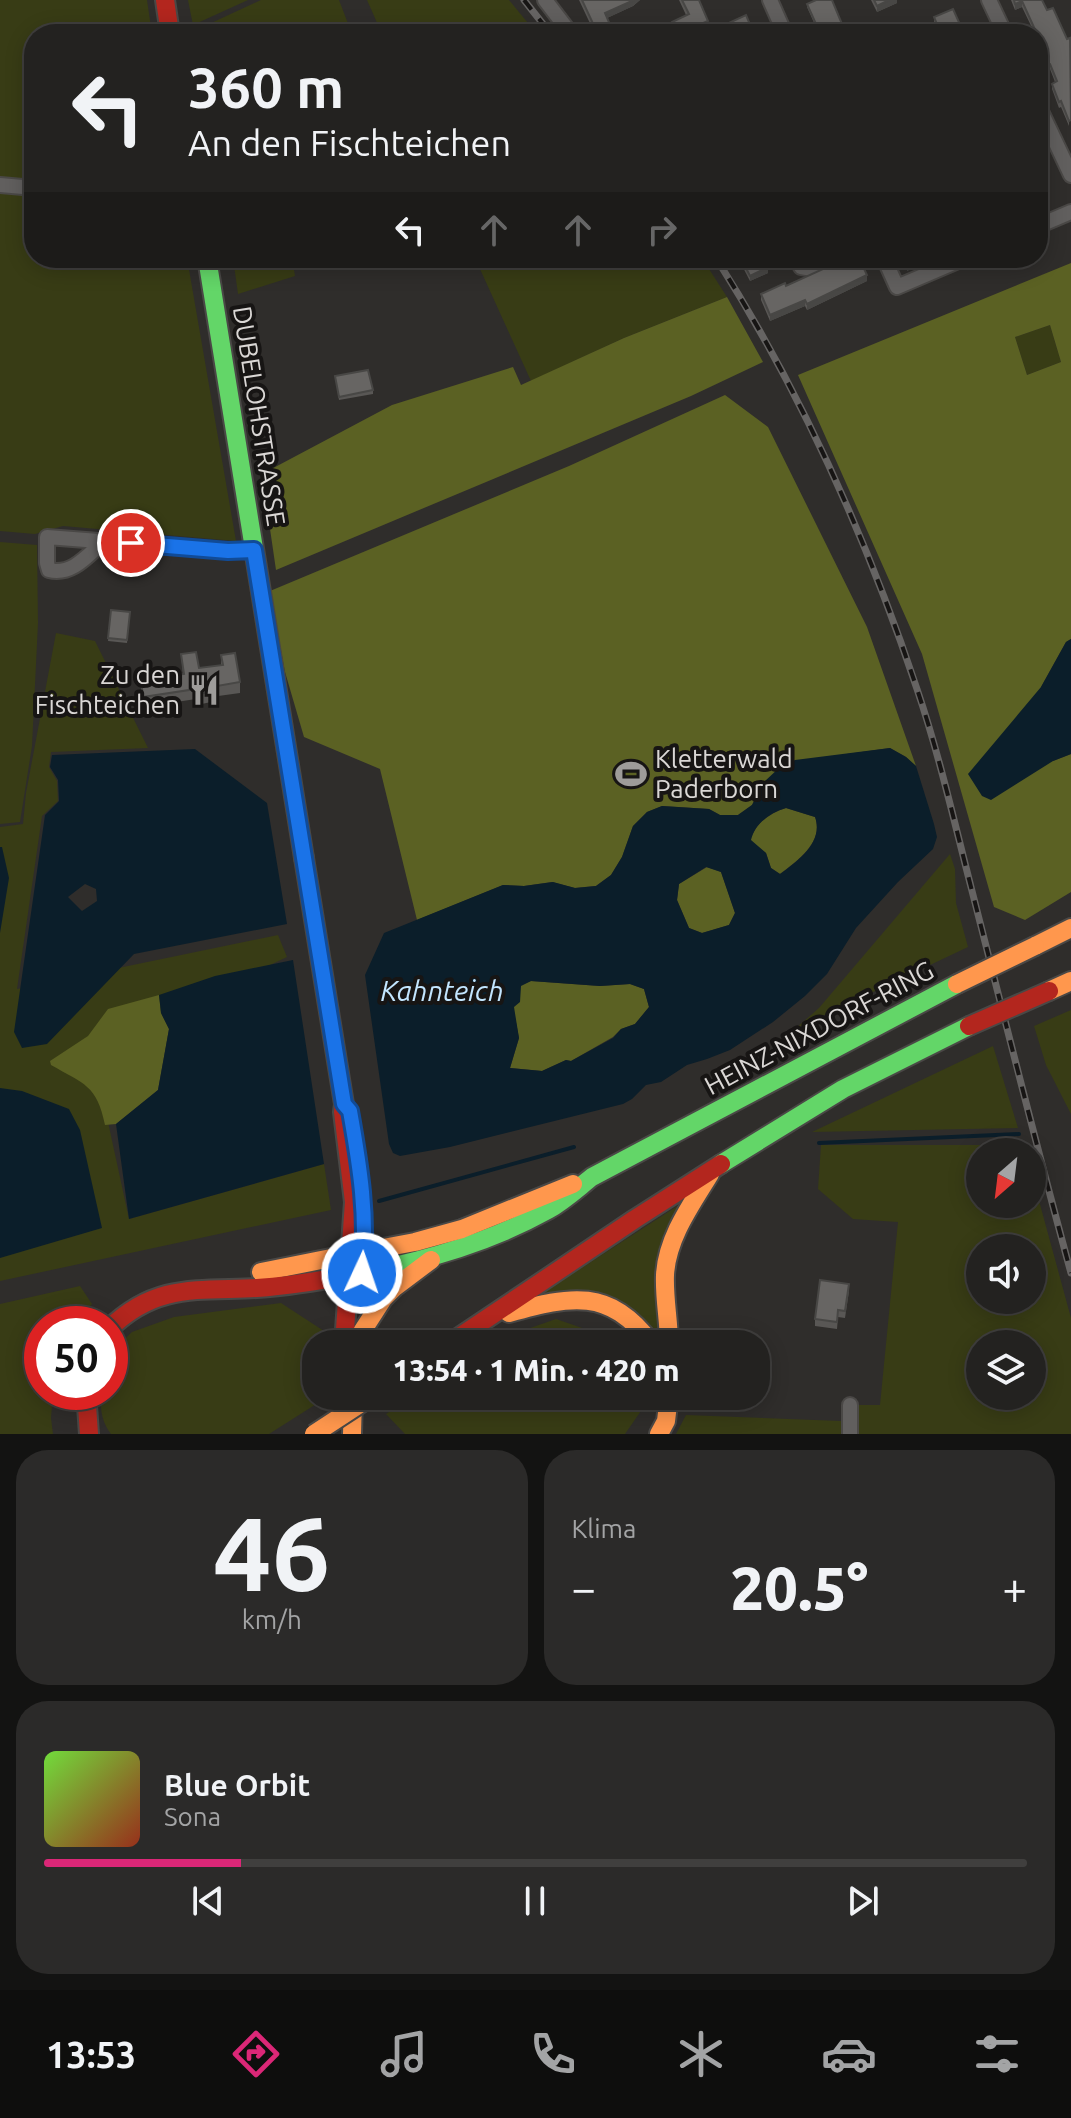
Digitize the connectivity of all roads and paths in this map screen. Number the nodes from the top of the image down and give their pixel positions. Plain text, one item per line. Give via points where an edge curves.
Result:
1 (165, 0) edge
2 (545, 0) edge
3 (770, 0) edge
4 (989, 0) edge
5 (169, 24) edge
6 (563, 24) edge
7 (781, 24) edge
8 (1000, 24) edge
9 (1048, 126) edge
10 (1071, 175) edge
11 (0, 185) edge
12 (24, 187) edge
13 (1071, 212) edge
14 (1048, 222) edge
15 (209, 268) edge
16 (888, 268) edge
17 (942, 268) edge
18 (104, 541) dead end
19 (254, 550) junction
20 (1071, 928) edge
21 (1071, 981) edge
22 (714, 1168) junction
23 (592, 1177) junction
24 (358, 1253) junction
25 (439, 1254) junction
26 (356, 1274) junction
27 (210, 1288) junction
28 (128, 1312) edge
29 (482, 1321) junction
30 (353, 1330) edge
31 (361, 1330) edge
32 (469, 1330) edge
33 (642, 1330) edge
34 (668, 1330) edge
35 (850, 1405) dead end
36 (339, 1410) edge
37 (351, 1410) edge
38 (353, 1410) edge
39 (667, 1410) edge
40 (89, 1424) edge
41 (100, 1434) edge
42 (314, 1434) edge
43 (337, 1434) edge
44 (352, 1434) edge
45 (659, 1434) edge
46 (850, 1434) edge

1 - 5 main road
2 - 6 street
3 - 7 street
4 - 8 street
9 - 10 street
11 - 12 street
13 - 14 street
15 - 19 main road, DUBELOHSTRASSE
16 - 17 street via 897,287
18 - 19 street
19 - 24 main road, DUBELOHSTRASSE via 344,1104
20 - 23 main road, HEINZ-NIXDORF-RING, bridge
21 - 22 main road, bridge via 843,1089
22 - 29 main road
22 - 34 main road via 669,1249
23 - 24 main road, HEINZ-NIXDORF-RING via 432,1239
23 - 25 main road, HEINZ-NIXDORF-RING via 550,1209
24 - 26 main road, DUBELOHSTRASSE
24 - 27 main road, HEINZ-NIXDORF-RING via 250,1274
25 - 26 main road, HEINZ-NIXDORF-RING
25 - 31 main road via 395,1287
26 - 27 main road, HEINZ-NIXDORF-RING via 250,1289
26 - 30 main road, DUBELOHSTRASSE
27 - 28 main road via 155,1298
29 - 32 main road
29 - 33 main road via 572,1299 618,1310
35 - 46 street
36 - 43 main road
37 - 42 main road, bridge
38 - 44 main road
39 - 45 main road
40 - 41 main road

